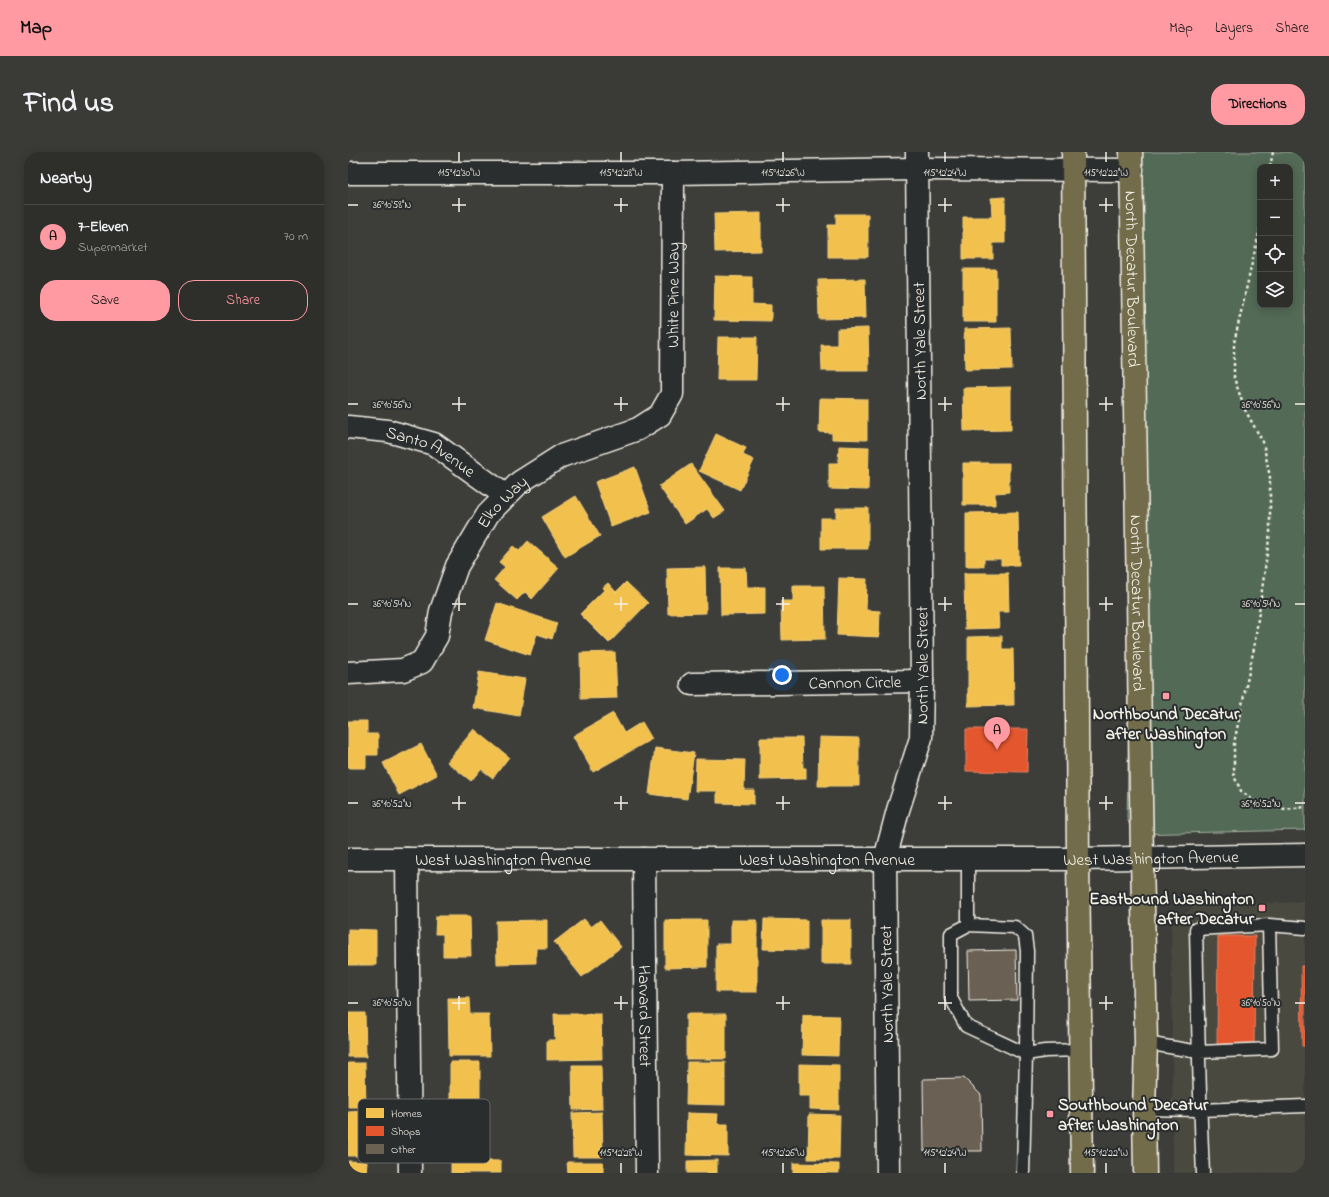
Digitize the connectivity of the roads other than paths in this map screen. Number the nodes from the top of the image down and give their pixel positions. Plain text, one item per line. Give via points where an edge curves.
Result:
1 (1074, 160) edge
2 (917, 161) edge
3 (1131, 161) edge
4 (348, 173) edge
5 (674, 173) junction
6 (660, 415) joint
7 (348, 427) edge
8 (506, 496) junction
9 (348, 673) edge
10 (922, 681) junction
11 (692, 684) dead end
12 (1305, 855) edge
13 (1142, 858) junction
14 (348, 859) edge
15 (407, 859) junction
16 (644, 859) junction
17 (885, 859) junction
18 (968, 859) junction
19 (1078, 859) junction
20 (968, 925) junction
21 (1269, 925) junction
22 (1305, 928) edge
23 (1146, 1043) junction
24 (1080, 1050) junction
25 (1199, 1052) junction
26 (1026, 1054) junction
27 (409, 1099) edge
28 (1305, 1106) edge
29 (1144, 1109) junction
30 (1200, 1110) junction
31 (410, 1163) edge
32 (410, 1173) edge
33 (647, 1173) edge
34 (888, 1173) edge
35 (1023, 1173) edge
36 (1082, 1173) edge
37 (1145, 1173) edge
38 (1203, 1173) edge

1 - 2 street
1 - 3 street
1 - 19 main road
2 - 5 street
2 - 10 street, North Yale Street
3 - 13 main road, North Decatur Boulevard
4 - 5 street
5 - 6 street, White Pine Way via 672,394
6 - 8 street, Elko Way via 638,429 561,456 520,482
7 - 8 street, Santo Avenue via 388,432 434,444
8 - 9 street, Elko Way via 488,514 457,566 441,611 437,636 422,662 403,670
10 - 11 street, Cannon Circle
10 - 17 street, North Yale Street via 921,738
12 - 13 street, West Washington Avenue
13 - 19 street, West Washington Avenue
13 - 23 main road, North Decatur Boulevard
14 - 15 street, West Washington Avenue
15 - 16 street, West Washington Avenue
15 - 27 street
16 - 17 street, West Washington Avenue
16 - 33 street, Harvard Street
17 - 18 street, West Washington Avenue
17 - 34 street, North Yale Street
18 - 19 street, West Washington Avenue
18 - 20 lane
19 - 24 main road
20 - 26 lane via 1015,927 1025,936
20 - 26 lane via 951,934 951,998 966,1026
21 - 22 lane
21 - 25 lane via 1196,929
21 - 25 lane via 1272,1049
23 - 25 lane
23 - 29 main road, North Decatur Boulevard
24 - 26 lane
24 - 36 main road
25 - 30 lane
26 - 35 lane
28 - 30 lane
29 - 30 lane
29 - 37 main road, North Decatur Boulevard
30 - 38 lane
31 - 32 street

